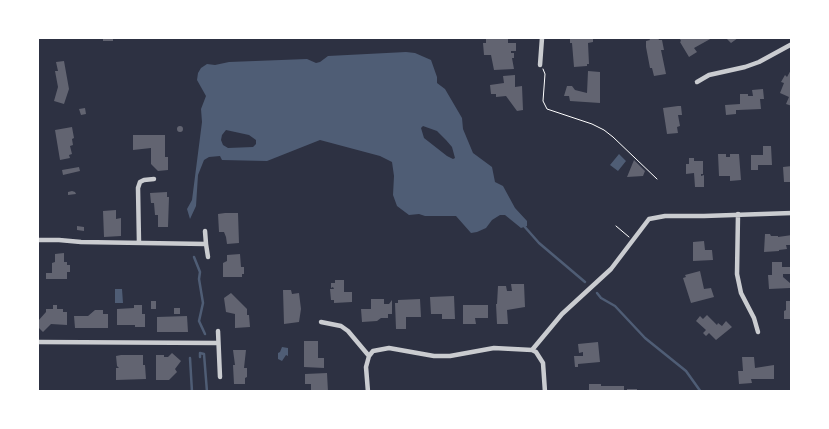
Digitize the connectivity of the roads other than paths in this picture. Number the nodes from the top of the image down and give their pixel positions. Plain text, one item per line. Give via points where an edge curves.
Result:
1 (542, 38) edge
2 (792, 44) edge
3 (540, 65) road end
4 (697, 82) dead end
5 (154, 179) dead end
6 (792, 213) edge
7 (738, 214) junction
8 (205, 231) dead end
9 (38, 240) edge
10 (139, 243) junction
11 (206, 244) junction
12 (208, 257) dead end
13 (321, 322) dead end
14 (218, 330) dead end
15 (758, 332) dead end
16 (38, 342) edge
17 (218, 343) junction
18 (532, 350) junction
19 (369, 356) junction
20 (220, 377) dead end
21 (368, 392) edge
22 (545, 392) edge

1 - 3 street
2 - 4 street via 759,62 709,75
5 - 10 street via 140,182 138,188
6 - 7 street
7 - 15 street via 737,274 741,294
7 - 18 street via 653,217 644,224 611,269 562,314
8 - 11 street
9 - 10 street
10 - 11 street
11 - 12 street
13 - 19 street via 348,330
14 - 17 street
16 - 17 street
17 - 20 street
18 - 19 street via 494,348 434,356 389,348 373,351
18 - 22 street via 543,363
19 - 21 street via 366,367

